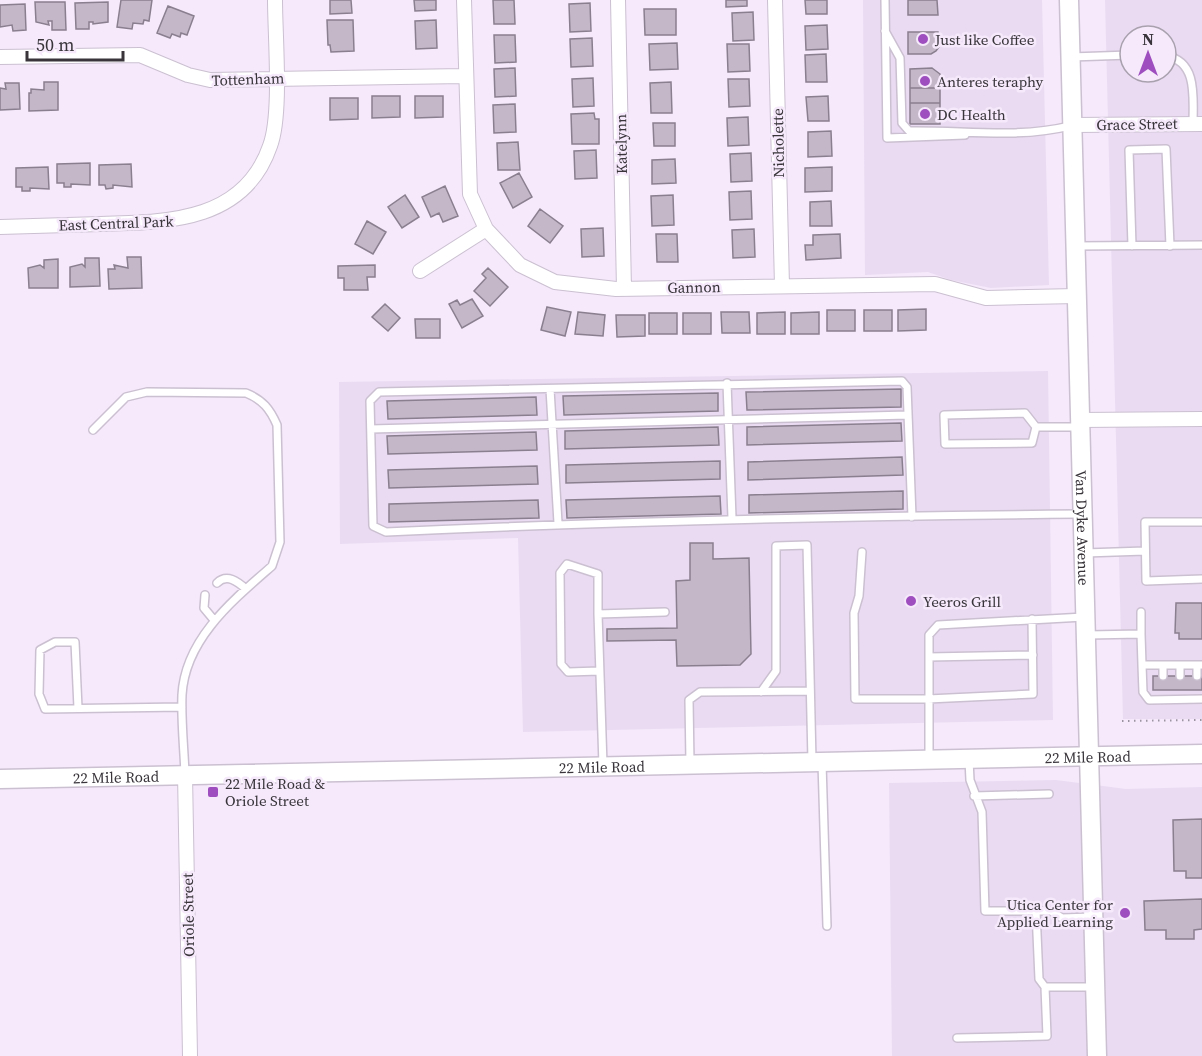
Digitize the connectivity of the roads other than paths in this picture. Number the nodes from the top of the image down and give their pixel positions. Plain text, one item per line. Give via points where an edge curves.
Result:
1 (274, 0) edge
2 (464, 0) edge
3 (618, 0) edge
4 (776, 0) edge
5 (885, 0) edge
6 (1069, 0) edge
7 (885, 31) junction
8 (1118, 55) edge
9 (0, 57) edge
10 (1071, 57) junction
11 (1178, 60) edge
12 (465, 76) junction
13 (275, 78) junction
14 (1198, 124) edge
15 (1072, 125) junction
16 (968, 134) junction
17 (0, 227) edge
18 (486, 229) junction
19 (1202, 245) edge
20 (1076, 246) junction
21 (1132, 246) junction
22 (1170, 246) junction
23 (420, 271) dead end
24 (782, 286) junction
25 (624, 288) junction
26 (1077, 296) junction
27 (727, 383) junction
28 (550, 389) junction
29 (908, 415) junction
30 (728, 419) junction
31 (1202, 419) edge
32 (552, 424) junction
33 (1079, 424) junction
34 (1036, 427) junction
35 (370, 429) junction
36 (93, 430) dead end
37 (1082, 514) junction
38 (912, 517) junction
39 (732, 518) junction
40 (1202, 522) edge
41 (558, 523) junction
42 (1145, 551) junction
43 (862, 552) dead end
44 (1082, 553) junction
45 (1202, 579) edge
46 (217, 583) dead end
47 (246, 589) junction
48 (205, 595) dead end
49 (664, 612) dead end
50 (1141, 612) dead end
51 (598, 614) junction
52 (1032, 619) junction
53 (214, 620) junction
54 (1085, 626) junction
55 (1141, 634) junction
56 (1033, 655) junction
57 (929, 657) junction
58 (1142, 665) junction
59 (1163, 665) junction
60 (1180, 665) junction
61 (1199, 665) edge
62 (599, 671) junction
63 (1163, 676) dead end
64 (1180, 676) dead end
65 (1197, 676) dead end
66 (1164, 690) dead end
67 (1180, 690) dead end
68 (1197, 690) dead end
69 (810, 691) junction
70 (761, 692) junction
71 (928, 699) junction
72 (1200, 699) edge
73 (1164, 700) junction
74 (1181, 700) junction
75 (182, 706) junction
76 (78, 708) junction
77 (1202, 754) edge
78 (1089, 755) junction
79 (969, 757) junction
80 (929, 758) junction
81 (817, 760) junction
82 (690, 763) junction
83 (603, 765) junction
84 (185, 774) junction
85 (0, 779) edge
86 (1049, 794) dead end
87 (974, 796) junction
88 (1036, 911) junction
89 (1094, 917) junction
90 (827, 926) dead end
91 (1045, 987) junction
92 (1096, 987) junction
93 (957, 1038) dead end
94 (190, 1056) edge
95 (1097, 1056) edge

1 - 13 street, East Central Park
2 - 12 street, Gannon
3 - 25 street, Katelynn
4 - 24 street, Nicholette
5 - 7 lane
6 - 10 street, Van Dyke Avenue
7 - 16 lane via 900,58 904,128
7 - 16 lane via 887,138
8 - 10 lane
9 - 13 street, Tottenham via 140,55 202,80
10 - 15 street, Van Dyke Avenue
11 - 14 lane via 1189,70
12 - 13 street, Tottenham
12 - 18 street, Gannon via 470,195
13 - 17 street, East Central Park via 271,145 247,184 222,204 171,222
14 - 15 street, Grace Street
15 - 16 lane via 1040,133
15 - 20 street, Van Dyke Avenue
18 - 23 street
18 - 25 street, Gannon via 520,265 555,282
19 - 22 lane
20 - 21 lane
20 - 26 street, Van Dyke Avenue
21 - 22 lane
21 - 22 lane via 1129,150 1166,149
24 - 25 street, Gannon
24 - 26 street, Gannon via 935,284 986,298
26 - 33 street, Van Dyke Avenue
27 - 28 lane
27 - 29 lane via 902,381 907,387
27 - 30 lane
28 - 32 lane
28 - 35 lane via 379,392 370,401
29 - 30 lane
29 - 38 lane
30 - 32 lane
30 - 39 lane
31 - 33 street
32 - 35 lane
32 - 41 lane
33 - 34 lane
33 - 37 street, Van Dyke Avenue
34 - 34 lane via 1025,413 944,415 945,444 1032,443
35 - 41 lane via 373,526 386,532
36 - 47 lane via 126,396 147,392 246,393 260,399 277,425 280,542 272,566
37 - 38 lane
37 - 44 street, Van Dyke Avenue
38 - 39 lane
39 - 41 lane
40 - 42 lane via 1145,522
42 - 44 lane
42 - 45 lane via 1146,581
43 - 71 lane via 854,613 855,699
44 - 54 street, Van Dyke Avenue
46 - 47 lane via 236,580
47 - 53 lane
48 - 53 lane via 204,608
49 - 51 lane
50 - 55 lane
51 - 62 lane
51 - 62 lane via 598,574 567,564 560,573 561,664 568,672
52 - 54 lane
52 - 56 lane
52 - 57 lane via 938,625 929,635
53 - 75 lane via 191,657 184,678
54 - 55 lane
54 - 78 street, Van Dyke Avenue
55 - 58 lane
56 - 57 lane
56 - 71 lane via 1033,694
57 - 71 lane
58 - 59 lane
58 - 73 lane via 1143,692 1149,700
59 - 60 lane
59 - 63 lane
60 - 61 lane
60 - 64 lane
61 - 65 lane
62 - 83 lane
66 - 73 lane
67 - 74 lane
68 - 72 lane
69 - 70 lane
69 - 70 lane via 807,545 776,546 776,671
69 - 81 lane
70 - 82 lane via 700,692 689,700
71 - 80 lane
72 - 74 lane
73 - 74 lane
75 - 76 lane
75 - 84 lane
76 - 76 lane via 45,709 39,694 40,650 55,642 75,642
77 - 78 street, 22 Mile Road
78 - 79 street, 22 Mile Road
78 - 89 street, Van Dyke Avenue
79 - 80 street, 22 Mile Road
79 - 87 lane
80 - 81 street, 22 Mile Road
81 - 82 street, 22 Mile Road
81 - 90 lane
82 - 83 street, 22 Mile Road
83 - 84 street, 22 Mile Road
84 - 85 street, 22 Mile Road
84 - 94 street, Oriole Street
86 - 87 lane
87 - 88 lane via 982,812 985,911
88 - 89 lane via 1051,911 1062,918
88 - 91 lane via 1040,979
89 - 92 street, Van Dyke Avenue
91 - 92 lane
91 - 93 lane via 1047,1036
92 - 95 street, Van Dyke Avenue

